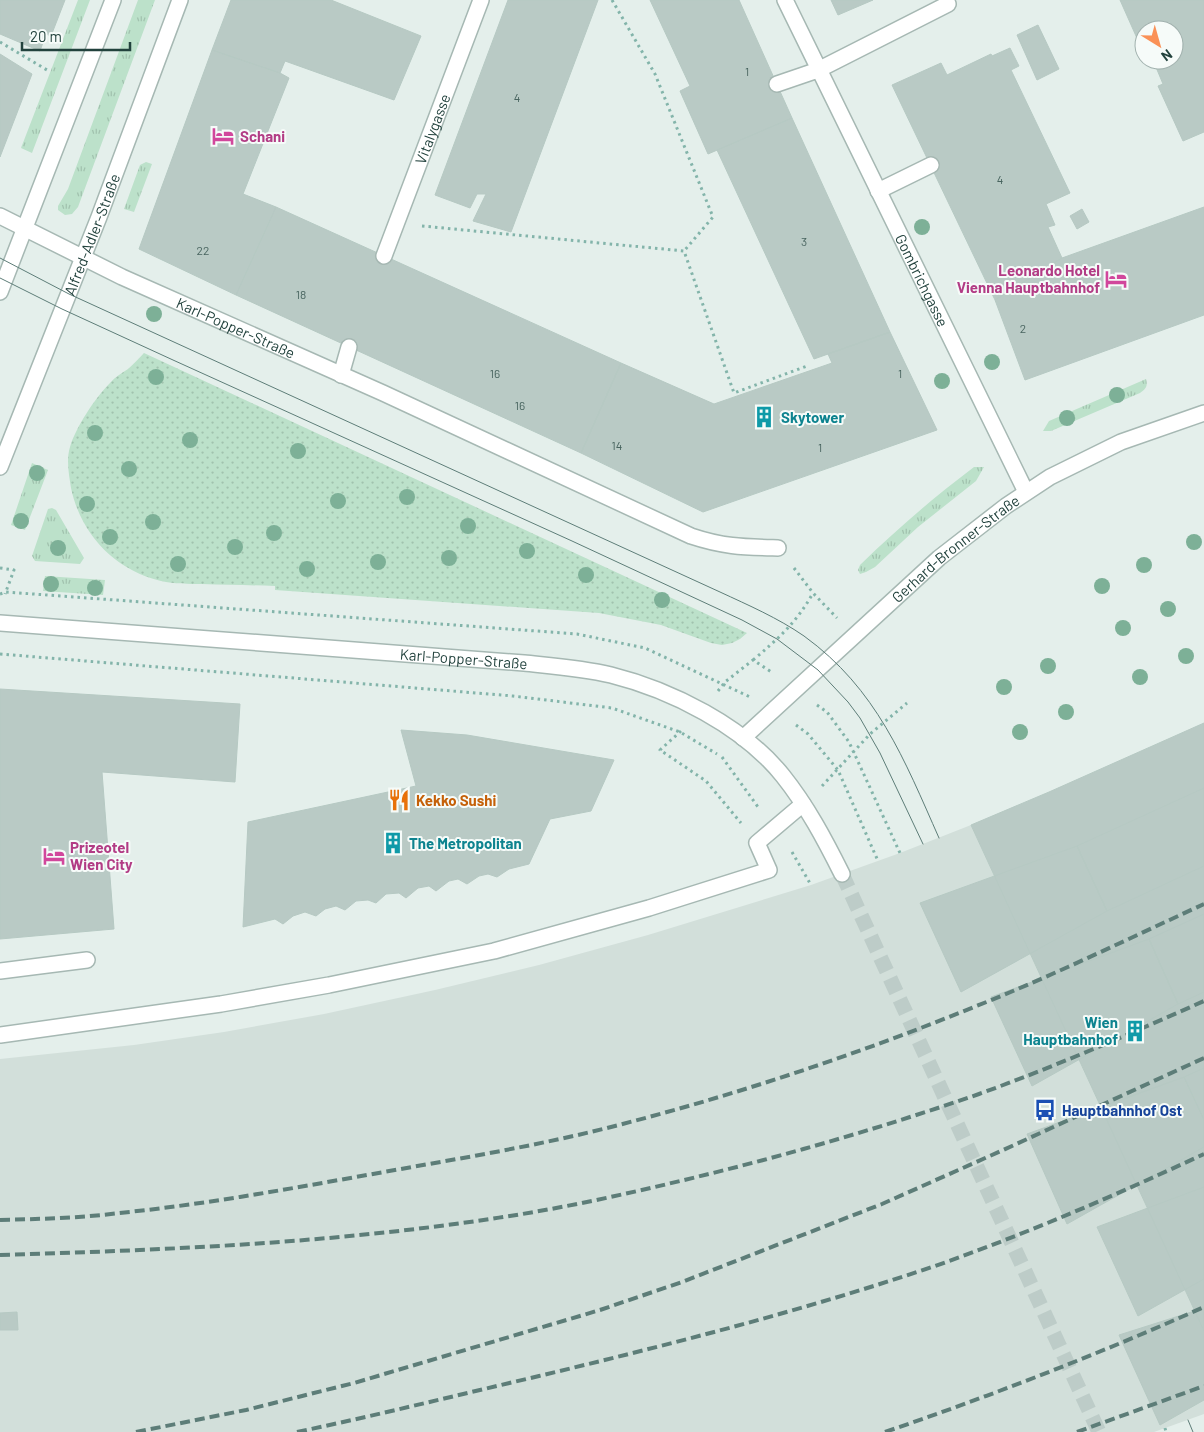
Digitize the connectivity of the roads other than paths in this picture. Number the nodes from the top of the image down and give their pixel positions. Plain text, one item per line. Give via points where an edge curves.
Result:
1 (113, 0) edge
2 (180, 0) edge
3 (481, 0) edge
4 (785, 0) edge
5 (950, 1) edge
6 (818, 70) junction
7 (777, 84) dead end
8 (931, 165) dead end
9 (878, 191) junction
10 (0, 216) edge
11 (25, 230) junction
12 (384, 256) dead end
13 (83, 258) junction
14 (0, 292) edge
15 (349, 347) dead end
16 (341, 375) junction
17 (1204, 412) edge
18 (0, 467) edge
19 (1026, 492) junction
20 (778, 548) road end
21 (0, 623) edge
22 (742, 738) junction
23 (803, 804) junction
24 (842, 874) tunnel mouth
25 (87, 960) dead end
26 (0, 971) edge
27 (0, 1034) edge

1 - 11 street
2 - 13 street, Alfred-Adler-Straße
3 - 12 street, Vitalygasse
4 - 6 street, Gombrichgasse
5 - 6 street
6 - 7 street
6 - 9 street, Gombrichgasse
8 - 9 street
9 - 19 street, Gombrichgasse
10 - 11 street, Karl-Popper-Straße
11 - 13 street, Karl-Popper-Straße
11 - 14 street
13 - 16 street, Karl-Popper-Straße
13 - 18 street, Alfred-Adler-Straße
15 - 16 street
16 - 20 street, Karl-Popper-Straße via 691,536 729,546
17 - 19 street, Gerhard-Bronner-Straße via 1121,442
19 - 22 street, Gerhard-Bronner-Straße via 939,558
21 - 22 street, Karl-Popper-Straße via 576,669 618,677 675,697
22 - 23 street, Karl-Popper-Straße via 782,775
23 - 24 street, Karl-Popper-Straße
23 - 27 street via 757,843 769,870 640,910 494,951 329,985 221,1004
25 - 26 street

